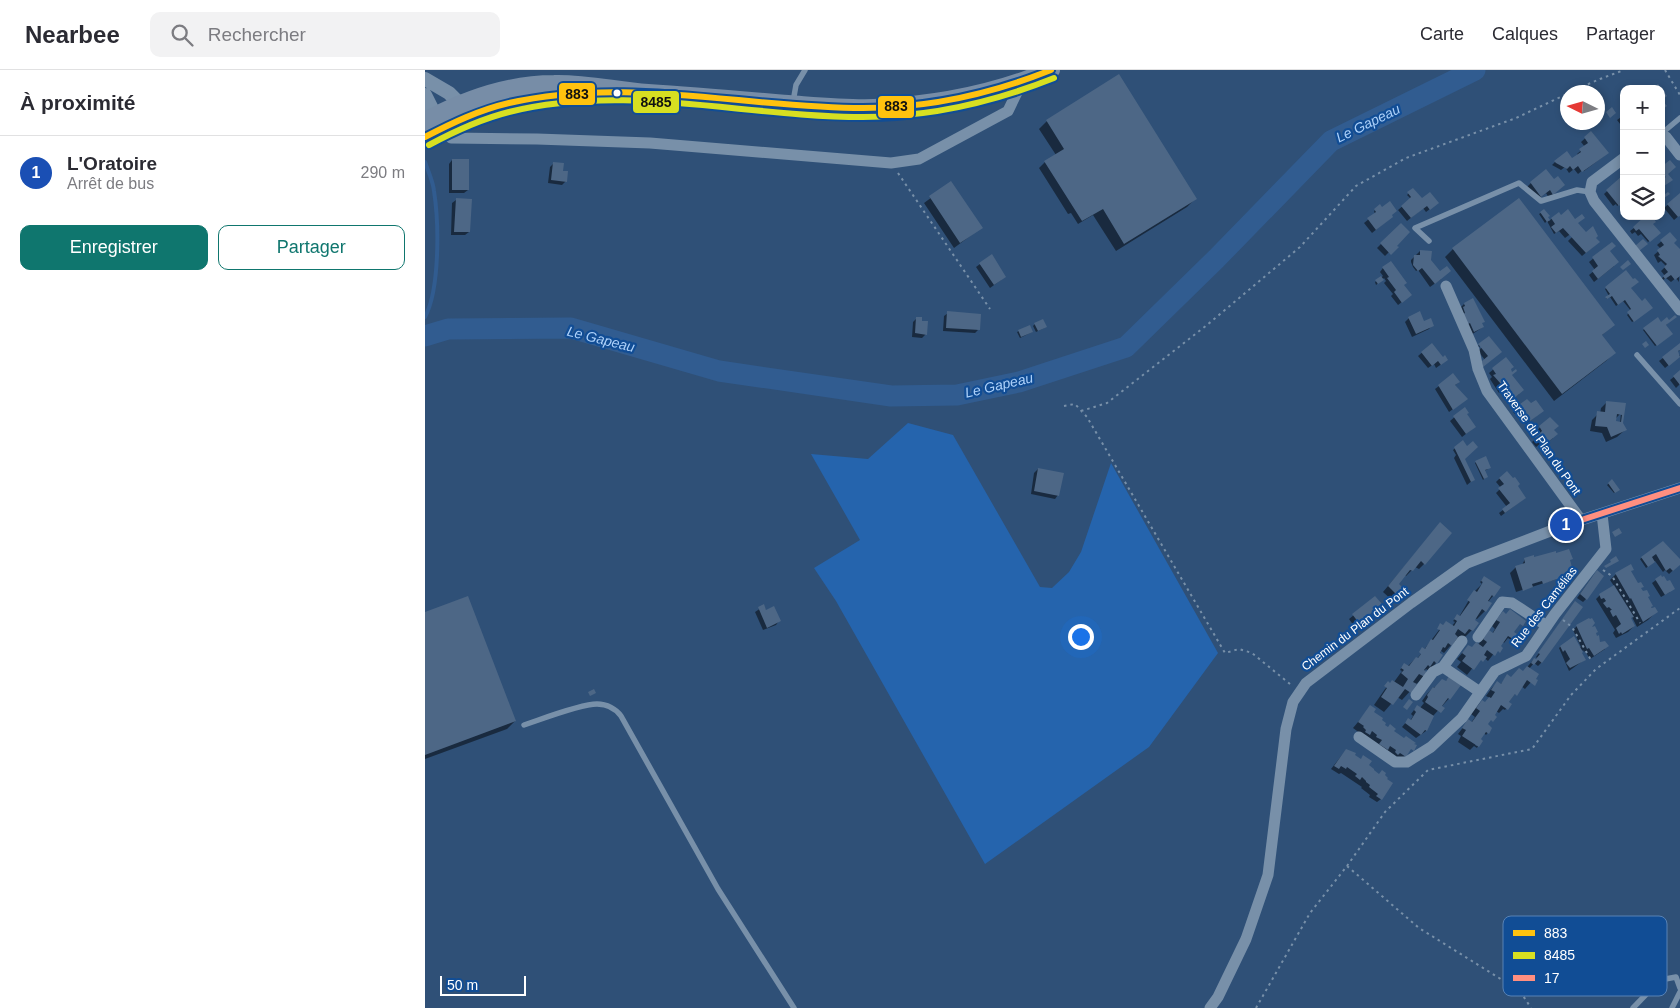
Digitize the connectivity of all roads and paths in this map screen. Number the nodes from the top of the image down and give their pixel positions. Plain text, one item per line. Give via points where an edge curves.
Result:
1 (805, 70) edge
2 (1051, 70) edge
3 (1624, 70) edge
4 (1665, 70) edge
5 (425, 79) edge
6 (1021, 82) junction
7 (1586, 85) edge
8 (636, 92) junction
9 (425, 95) edge
10 (1680, 95) edge
11 (1560, 97) edge
12 (460, 104) junction
13 (793, 104) junction
14 (1680, 118) edge
15 (434, 122) edge
16 (1665, 131) edge
17 (425, 137) edge
18 (1665, 137) edge
19 (1680, 155) edge
20 (1620, 161) edge
21 (891, 163) junction
22 (1590, 192) junction
23 (1429, 241) dead end
24 (1446, 286) dead end
25 (990, 309) dead end
26 (1680, 310) edge
27 (1637, 356) dead end
28 (1680, 404) edge
29 (1064, 406) dead end
30 (1081, 410) junction
31 (1680, 488) edge
32 (1602, 514) junction
33 (1581, 520) junction
34 (1611, 576) dead end
35 (1680, 608) edge
36 (1640, 623) dead end
37 (1547, 626) junction
38 (1572, 627) dead end
39 (1478, 636) dead end
40 (1462, 642) dead end
41 (1591, 660) dead end
42 (1443, 667) junction
43 (1300, 692) junction
44 (1480, 692) junction
45 (1416, 695) dead end
46 (524, 725) dead end
47 (1359, 737) dead end
48 (1347, 866) junction
49 (1667, 979) edge
50 (1503, 980) edge
51 (1680, 988) edge
52 (1680, 992) edge
53 (1524, 996) edge
54 (1645, 996) edge
55 (794, 1008) edge
56 (1210, 1008) edge
57 (1256, 1008) edge
58 (1531, 1008) edge
59 (1633, 1008) edge
60 (1672, 1008) edge

1 - 13 lane via 796,85
2 - 6 main road
3 - 7 path
4 - 10 path
5 - 12 street via 449,93
6 - 13 main road via 982,94 914,105 873,108
6 - 21 street via 1007,111 919,159
8 - 12 main road via 583,85 530,85
8 - 13 main road
8 - 15 main road via 532,98
9 - 15 street
11 - 30 path via 1516,118 1406,158 1356,186 1300,247 1207,325 1107,403
12 - 15 main road
14 - 16 lane
15 - 17 main road
15 - 21 street via 451,138 650,143
18 - 19 street
20 - 22 street via 1592,182
21 - 25 path
22 - 23 lane via 1577,190 1541,201 1519,183 1415,228
22 - 26 street via 1594,202
24 - 33 street, Traverse du Plan du Pont via 1474,350 1487,391
27 - 28 lane
29 - 30 path via 1075,404
30 - 43 path via 1225,652 1239,649 1252,653
31 - 32 street, Chemin du Plan du Pont
32 - 33 street, Chemin du Plan du Pont
32 - 37 street, Rue des Camélias via 1605,549
33 - 43 street, Chemin du Plan du Pont via 1467,563 1306,683
34 - 36 path
35 - 48 path via 1596,669 1571,695 1532,749 1428,770 1385,812
37 - 39 street via 1512,603 1502,602
37 - 44 street, Rue des Camélias via 1526,656 1495,671
38 - 41 path
40 - 42 street
42 - 44 street
42 - 45 street via 1433,672
43 - 56 street, Chemin du Plan du Pont via 1293,702 1286,729 1268,875 1246,939
44 - 47 street, Rue des Camélias via 1463,718 1431,747 1407,762 1395,762
46 - 55 lane via 580,707 598,704 615,709 718,889
48 - 50 path via 1419,928
48 - 57 path via 1310,913
49 - 51 lane via 1675,977
52 - 60 lane
53 - 58 path
54 - 59 lane

